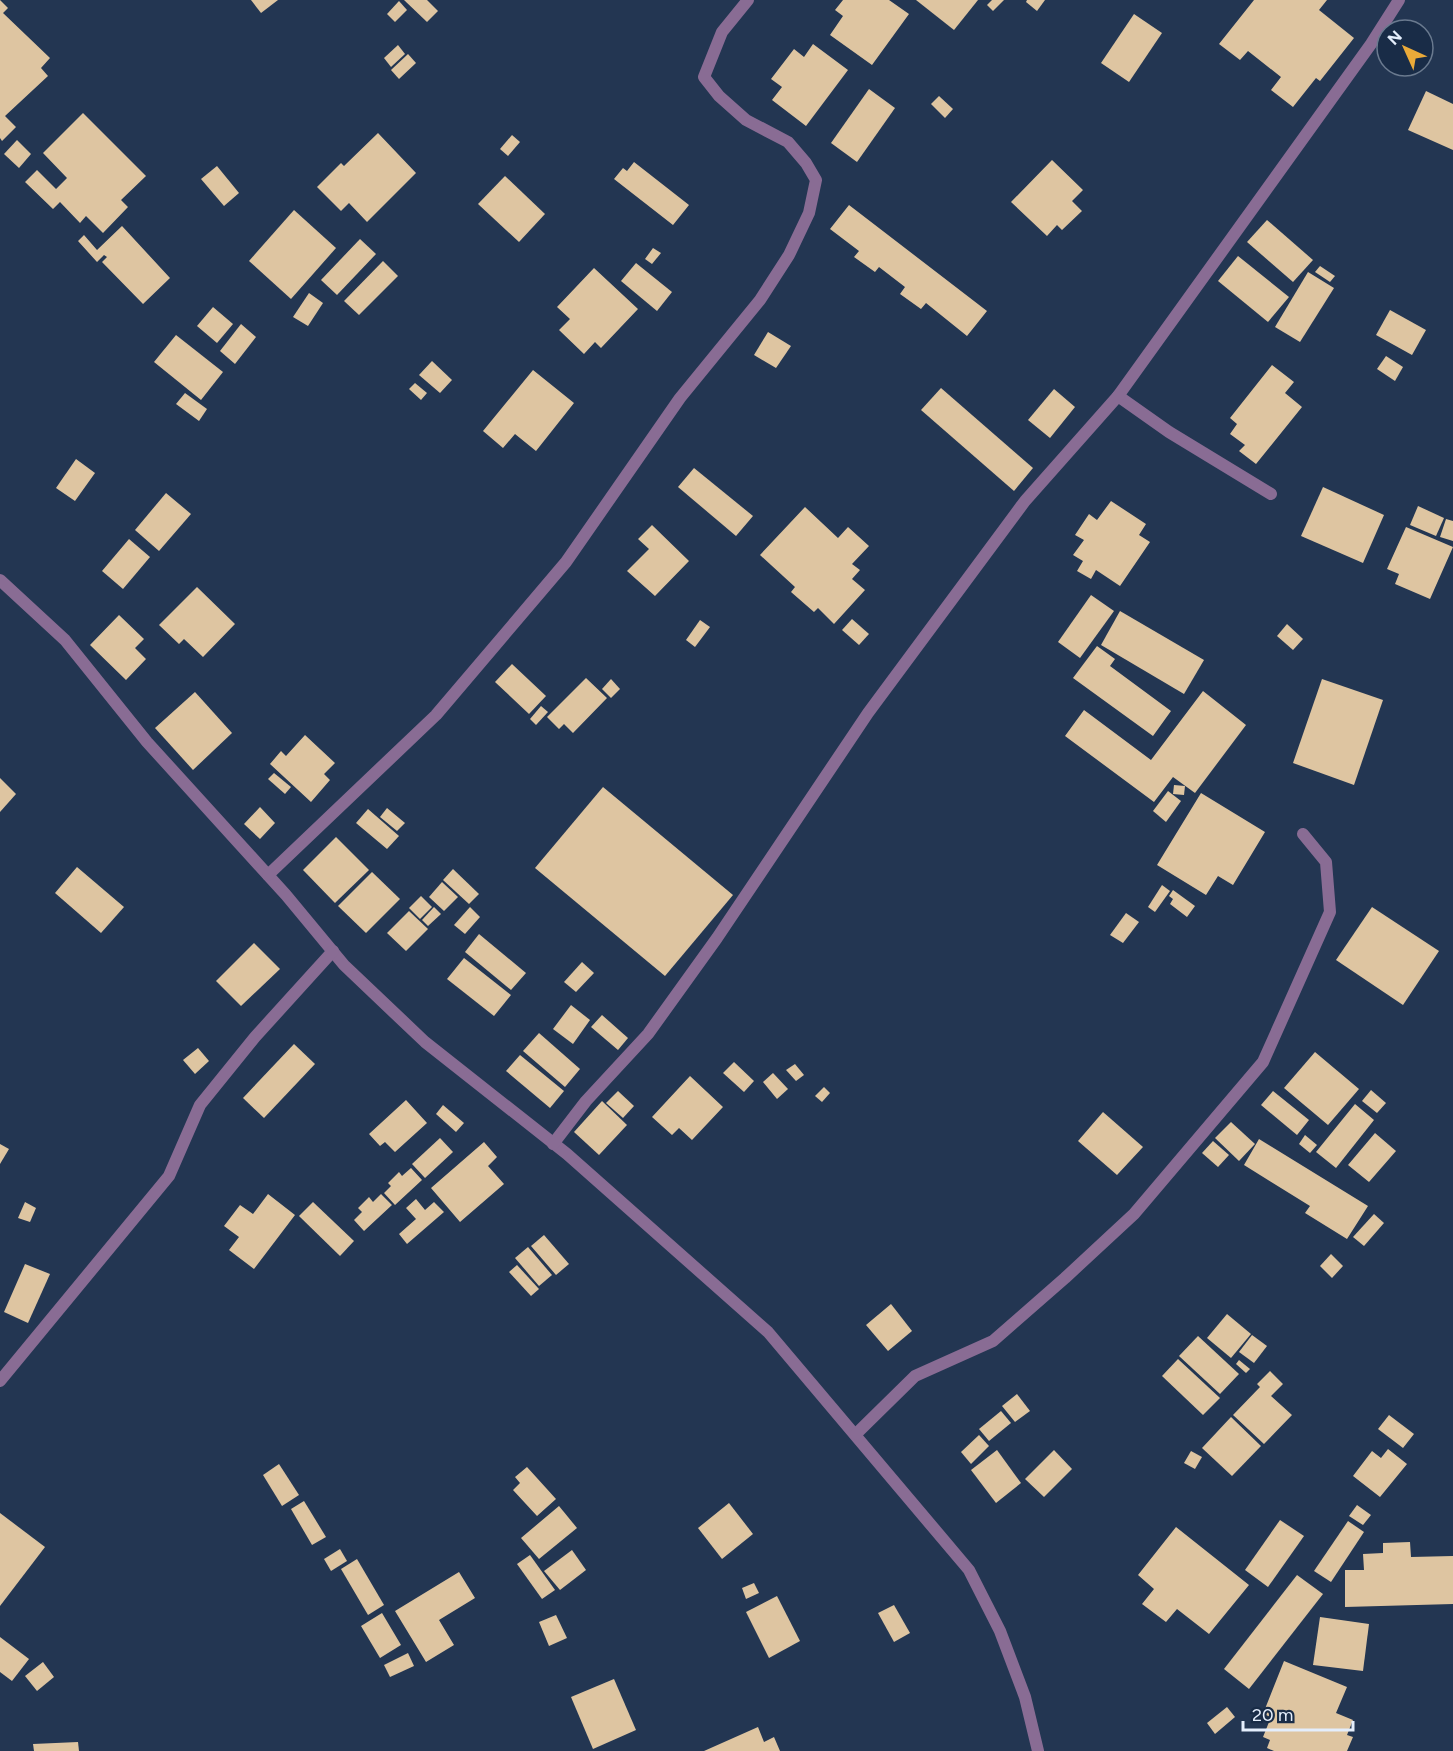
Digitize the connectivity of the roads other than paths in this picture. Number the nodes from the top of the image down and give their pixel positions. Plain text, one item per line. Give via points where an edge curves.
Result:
1 (748, 0) edge
2 (1399, 0) edge
3 (1118, 396) junction
4 (1271, 494) dead end
5 (0, 580) edge
6 (1303, 834) dead end
7 (268, 875) junction
8 (333, 951) junction
9 (553, 1144) junction
10 (0, 1381) edge
11 (856, 1434) junction
12 (1038, 1751) edge

1 - 7 street via 722,32 704,77 746,120 788,142 816,180 809,213 789,255 760,300 680,398 566,562 436,715
2 - 3 street
3 - 4 street
3 - 9 street via 1025,501 868,713 648,1034 586,1101
5 - 7 street via 65,640 154,750
6 - 11 street via 1326,862 1330,912 1263,1062 1134,1214 1074,1270 993,1341 915,1376
7 - 8 street
8 - 9 street via 425,1042
8 - 10 street via 200,1105 169,1176
9 - 11 street via 768,1332
11 - 12 street via 969,1570 1000,1631 1025,1698

